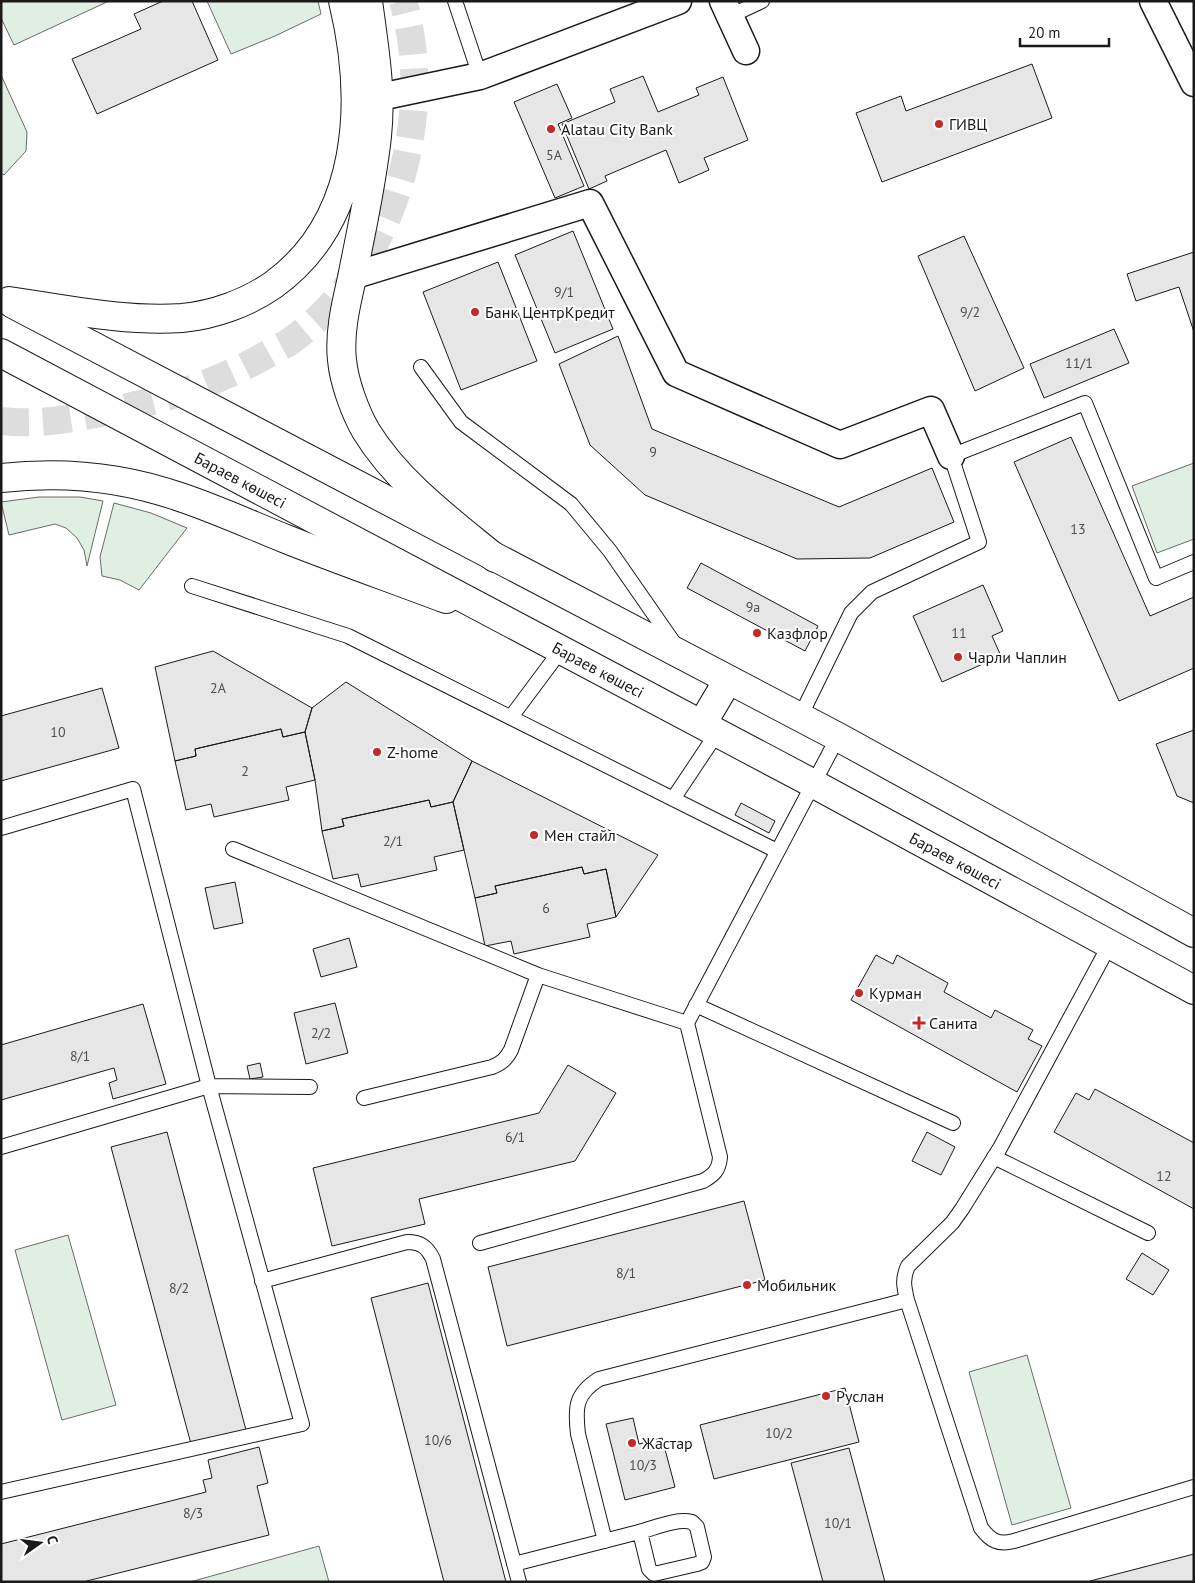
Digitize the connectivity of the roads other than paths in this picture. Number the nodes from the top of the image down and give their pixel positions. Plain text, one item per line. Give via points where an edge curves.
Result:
1 (343, 1) edge
2 (368, 1) edge
3 (455, 1) edge
4 (678, 1) edge
5 (762, 1) edge
6 (1153, 1) edge
7 (650, 6) edge
8 (726, 9) edge
9 (746, 51) dead end
10 (480, 76) junction
11 (1194, 83) edge
12 (368, 98) junction
13 (352, 276) junction
14 (5, 300) edge
15 (1, 353) edge
16 (421, 367) dead end
17 (950, 456) junction
18 (1, 478) edge
19 (495, 558) junction
20 (1194, 562) edge
21 (192, 586) dead end
22 (510, 623) junction
23 (561, 650) junction
24 (684, 657) junction
25 (728, 680) junction
26 (511, 717) junction
27 (800, 717) junction
28 (709, 728) junction
29 (838, 737) junction
30 (814, 784) junction
31 (673, 799) junction
32 (1, 828) edge
33 (233, 849) dead end
34 (777, 851) junction
35 (1193, 931) edge
36 (1110, 944) junction
37 (538, 974) junction
38 (1194, 990) edge
39 (696, 1005) junction
40 (687, 1023) junction
41 (209, 1086) junction
42 (310, 1087) dead end
43 (364, 1098) dead end
44 (953, 1123) dead end
45 (1, 1147) edge
46 (994, 1157) junction
47 (1148, 1233) dead end
48 (480, 1243) dead end
49 (262, 1281) junction
50 (907, 1300) junction
51 (1194, 1486) edge
52 (1, 1492) edge
53 (640, 1532) junction
54 (605, 1541) junction
55 (514, 1564) junction
56 (519, 1582) edge

1 - 12 main road via 354,63
2 - 12 main road
3 - 10 lane
4 - 7 street
5 - 8 lane
6 - 11 street
7 - 10 street
8 - 9 street
10 - 12 street
12 - 13 main road via 377,137
12 - 14 main road via 333,213 308,253 288,274 242,303 182,318 99,314
13 - 17 street via 590,203 676,373 840,445 931,410
13 - 19 main road via 344,316 342,360 351,397 366,430 391,465
14 - 19 main road
15 - 22 main road, Бараев көшесі
16 - 24 lane via 461,422 571,504 610,551
17 - 20 lane via 1084,403 1156,578
17 - 27 lane via 980,542 872,592 851,613
18 - 22 main road via 79,476 148,487
19 - 24 main road
21 - 26 lane via 348,636
22 - 23 main road, Бараев көшесі
23 - 26 lane
23 - 28 main road, Бараев көшесі
24 - 25 main road
25 - 27 main road
25 - 28 main road
26 - 31 lane
27 - 29 main road
28 - 30 main road, Бараев көшесі
28 - 31 lane
29 - 30 lane
29 - 35 main road
30 - 34 lane
30 - 36 main road, Бараев көшесі
31 - 34 lane
32 - 41 lane via 133,789
33 - 37 lane
34 - 39 lane
36 - 38 main road, Бараев көшесі
36 - 46 lane
37 - 40 lane
37 - 43 lane via 511,1050 500,1064
39 - 40 lane
39 - 44 lane
40 - 48 lane via 720,1157 716,1172 703,1181
41 - 42 lane
41 - 45 lane
41 - 49 lane
46 - 47 lane
46 - 50 lane via 952,1223 908,1266 903,1283
49 - 52 lane via 302,1424
49 - 55 lane via 407,1242 419,1243 428,1249 436,1268
50 - 51 lane via 981,1528 994,1541 1000,1544 1014,1541
50 - 54 lane via 599,1379 588,1386 581,1395 576,1417
53 - 53 lane via 683,1521 692,1522 697,1527 703,1560 654,1574 649,1569
53 - 54 lane
54 - 55 lane
55 - 56 lane

